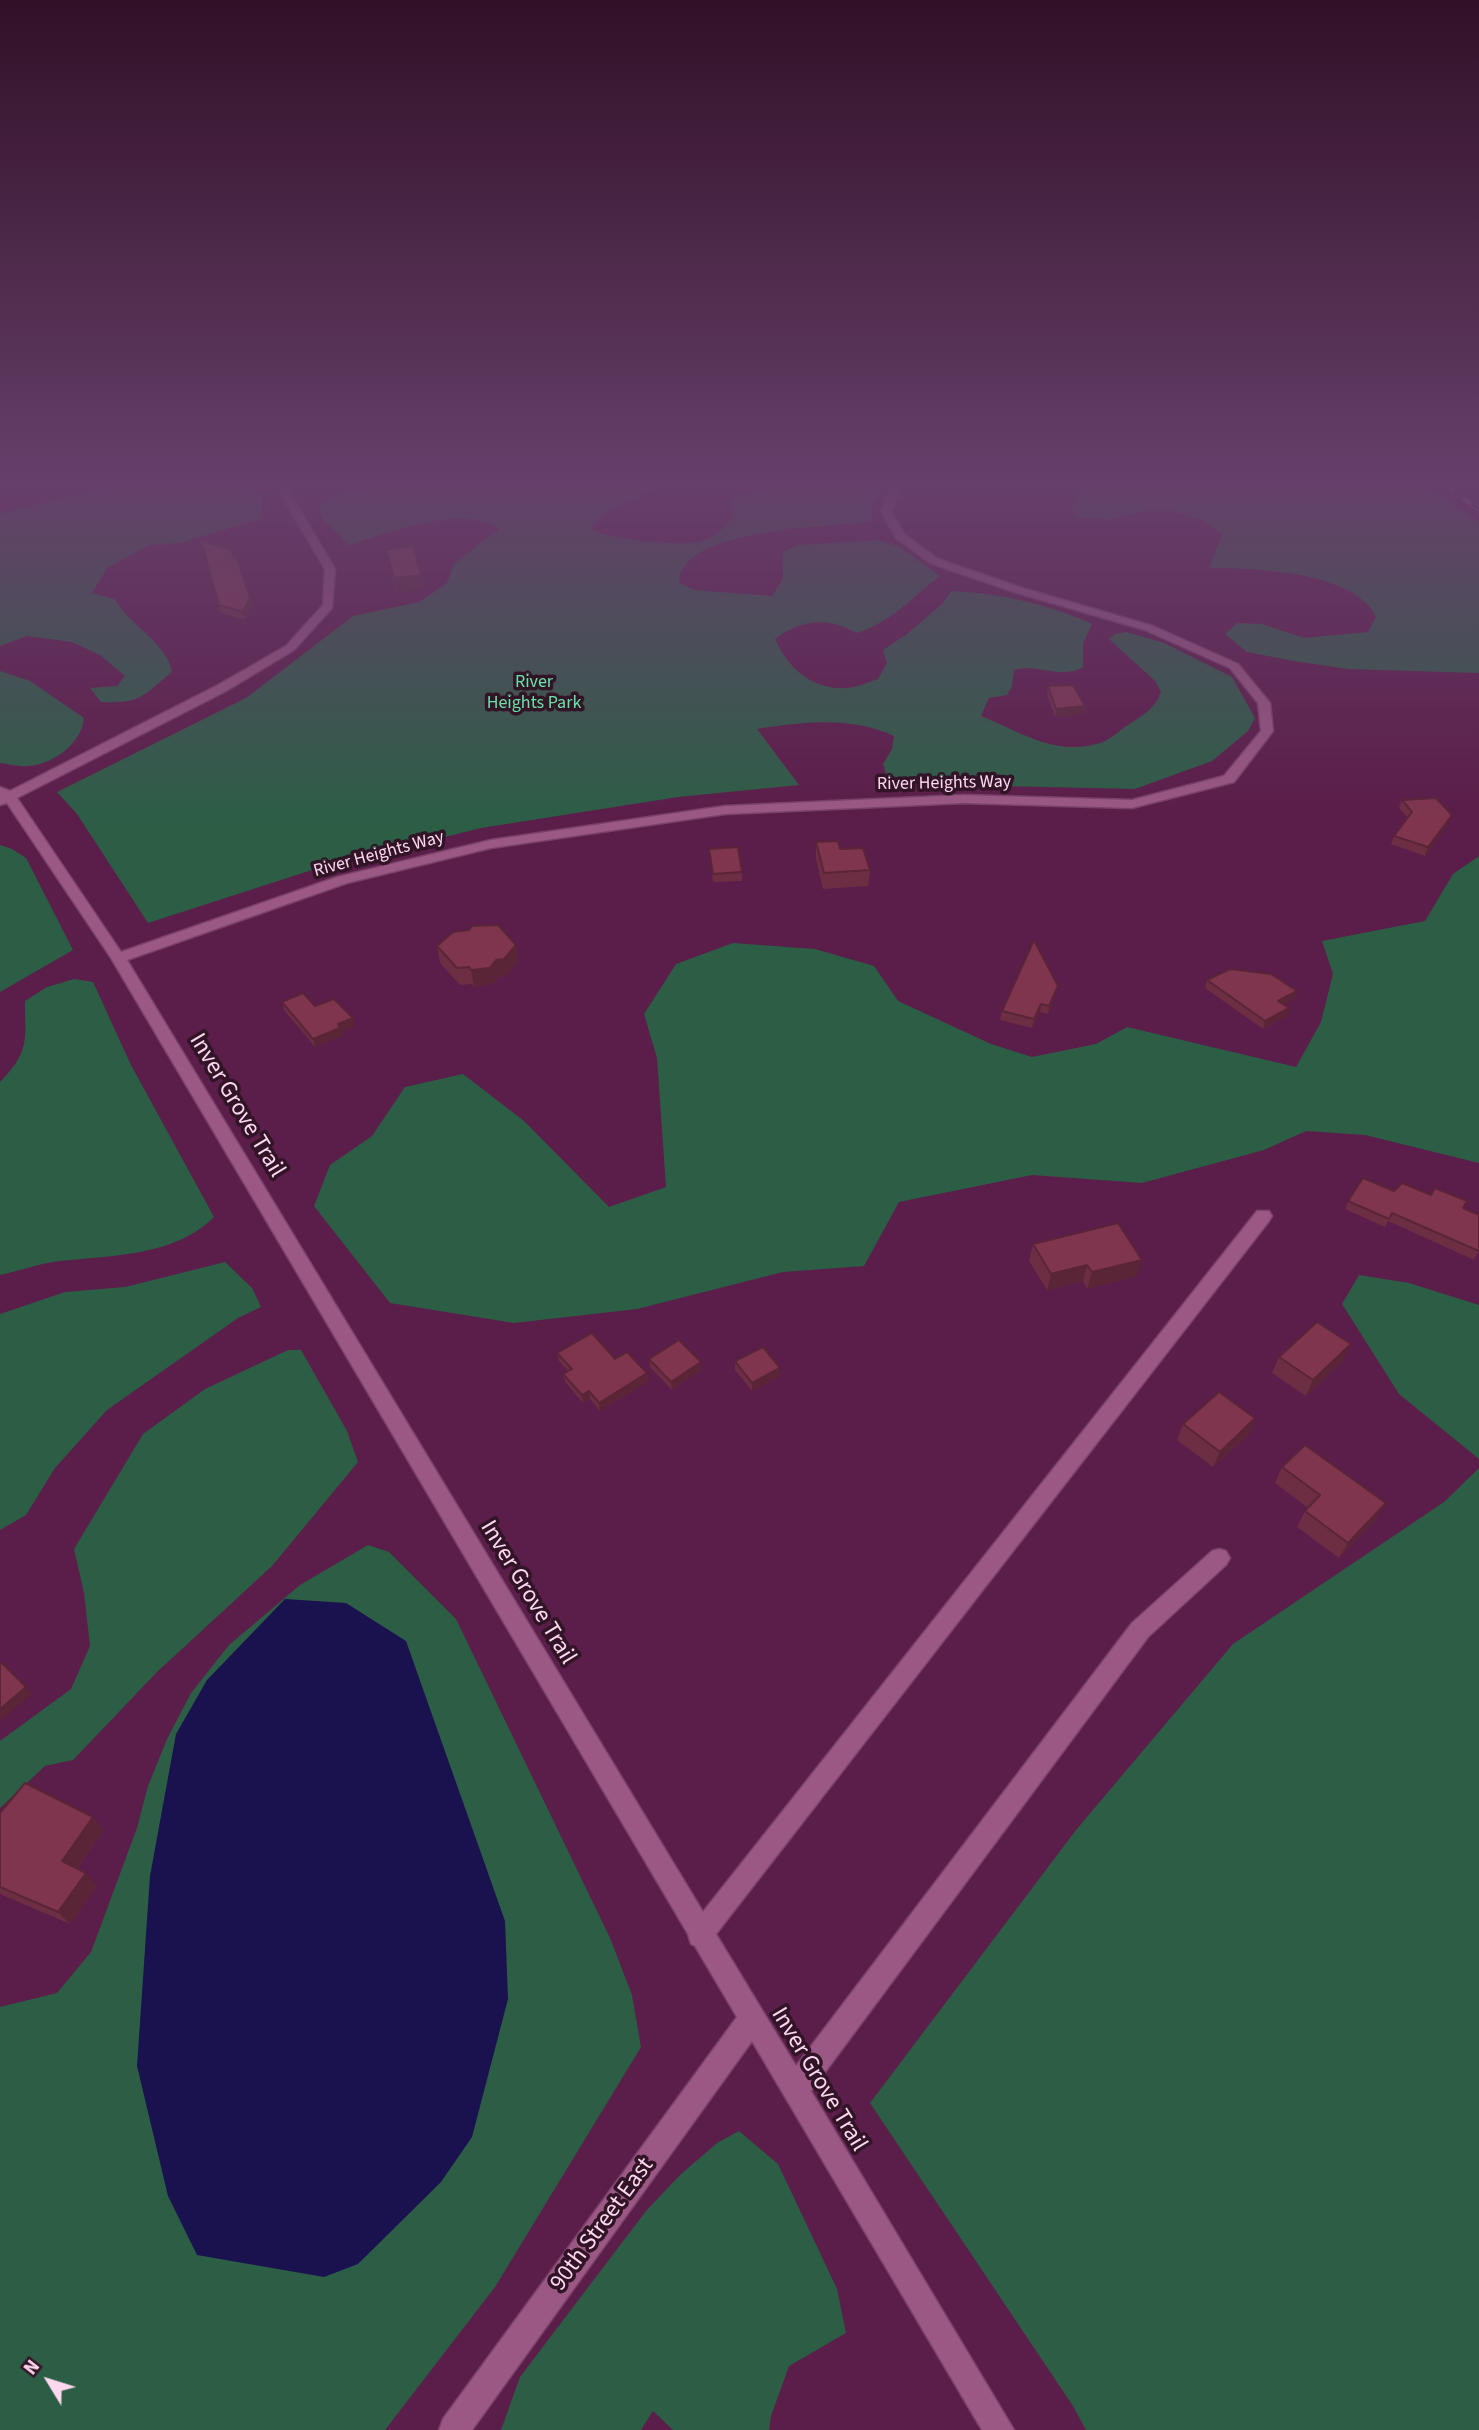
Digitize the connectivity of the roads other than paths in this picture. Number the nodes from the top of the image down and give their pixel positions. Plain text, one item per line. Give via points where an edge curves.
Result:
1 (329, 594) edge
2 (1033, 594) edge
3 (3, 796) edge
4 (117, 958) junction
5 (1263, 1216) dead end
6 (1219, 1558) dead end
7 (700, 1935) junction
8 (751, 2020) junction
9 (794, 2091) junction
10 (454, 2430) edge
11 (999, 2430) edge

1 - 3 street via 328,606 290,648 222,688
2 - 4 street, River Heights Way via 1149,628 1234,666 1264,704 1267,731 1229,779 1132,804 964,799 725,810 491,844 342,880
3 - 4 street, Inver Grove Trail
4 - 7 street, Inver Grove Trail
5 - 7 street
6 - 9 street via 1140,1630
7 - 8 street, Inver Grove Trail
8 - 9 street, Inver Grove Trail
8 - 10 street, 90th Street East
9 - 11 street, Inver Grove Trail

